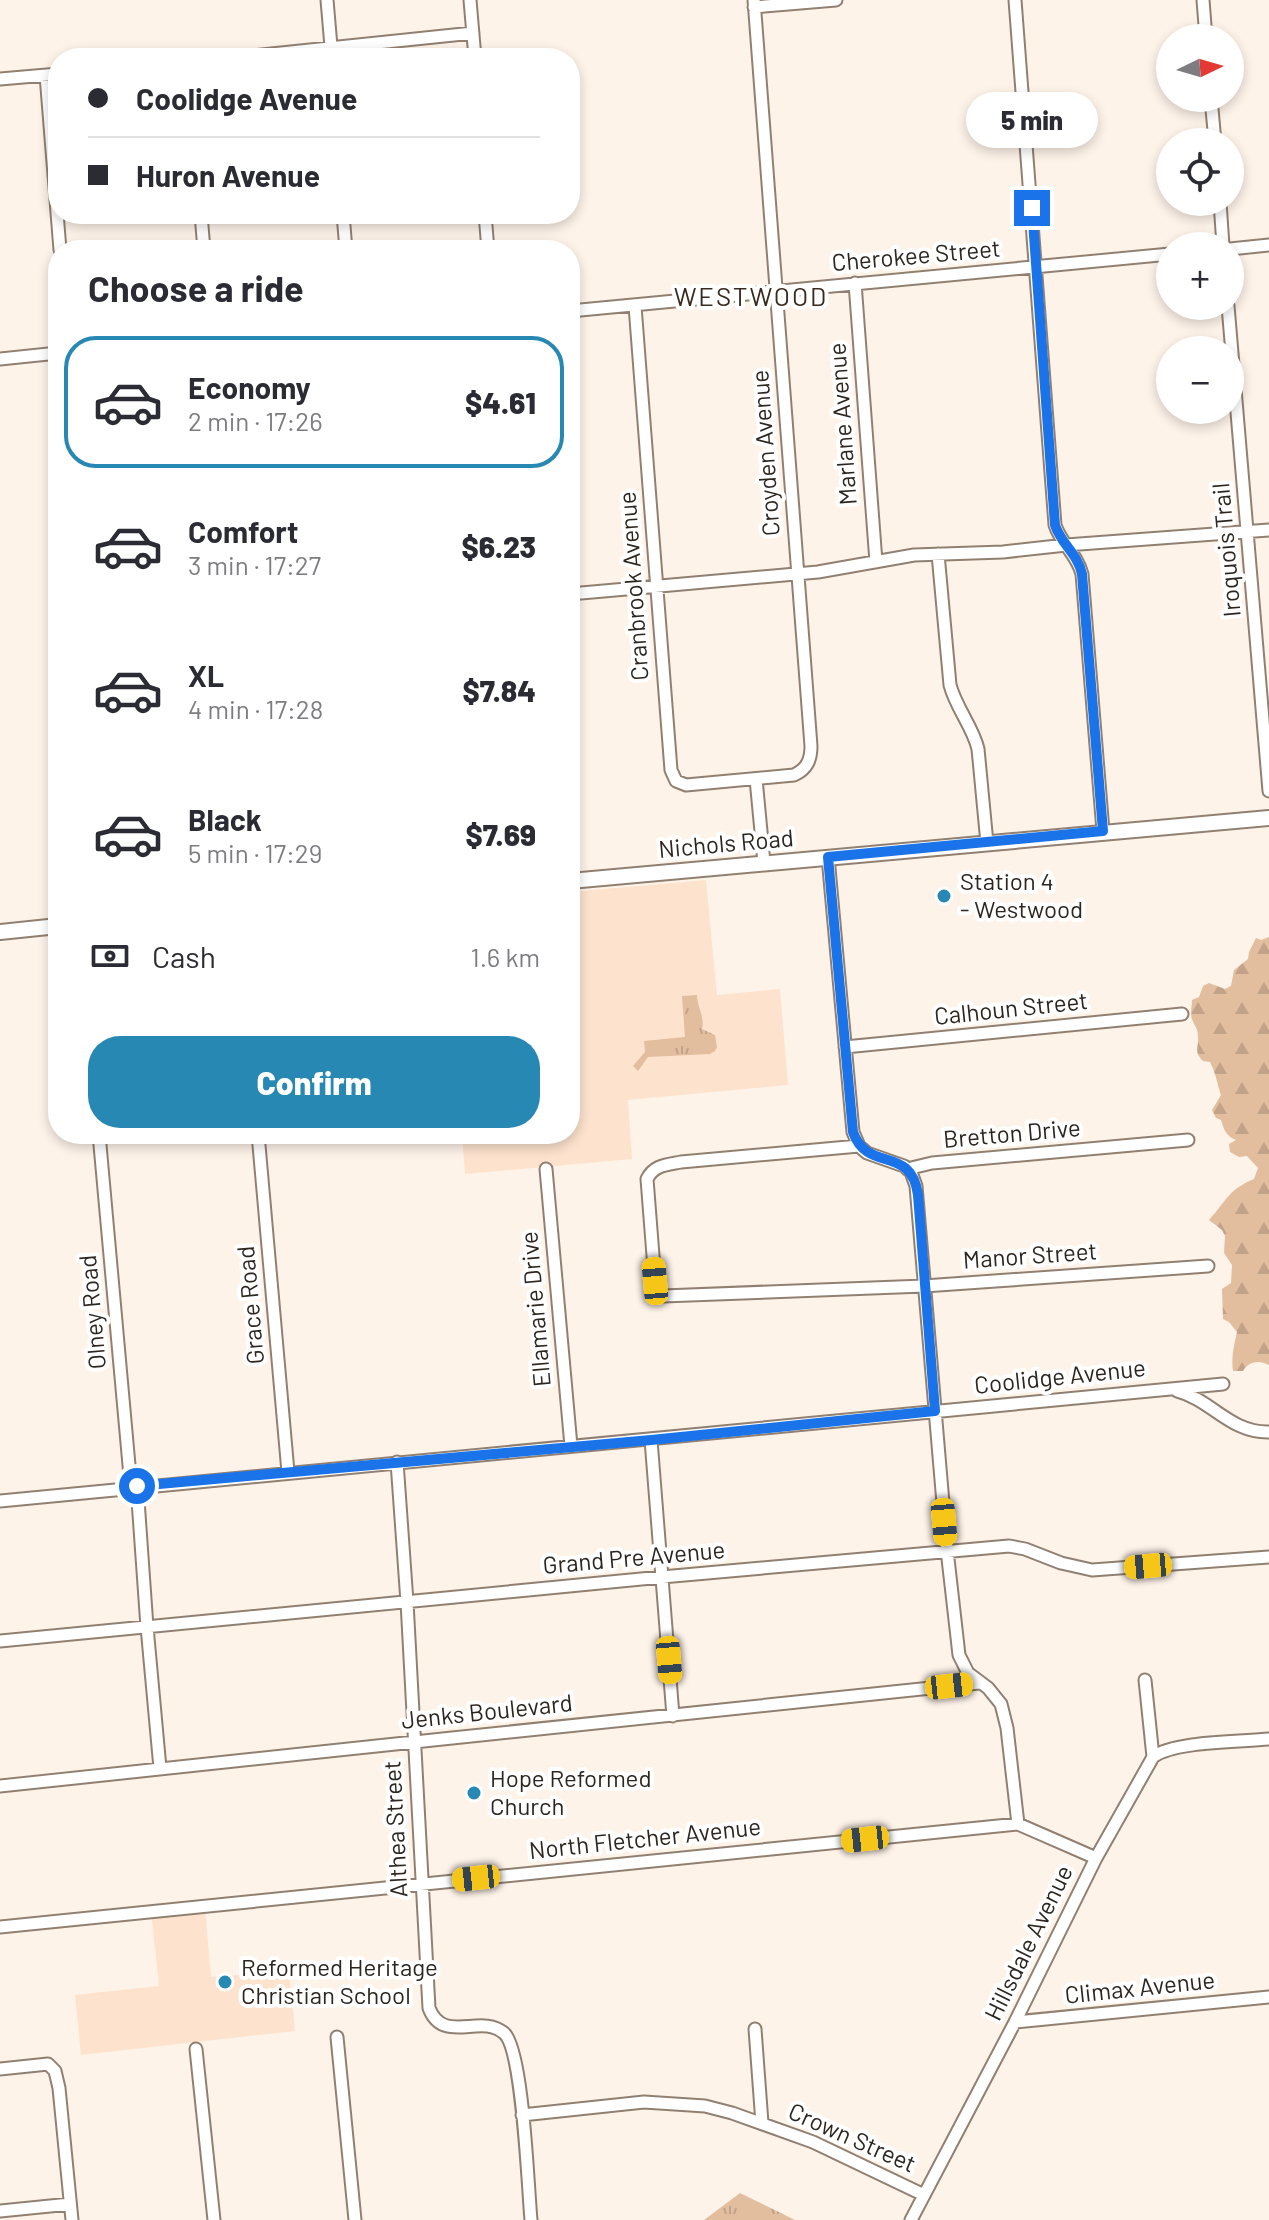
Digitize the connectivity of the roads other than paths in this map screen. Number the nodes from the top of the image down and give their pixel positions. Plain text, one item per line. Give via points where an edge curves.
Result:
1 (327, 0) edge
2 (470, 0) edge
3 (836, 0) edge
4 (1015, 0) edge
5 (1203, 0) edge
6 (754, 4) edge
7 (1205, 24) edge
8 (473, 33) junction
9 (332, 48) edge
10 (362, 48) edge
11 (474, 48) edge
12 (48, 74) edge
13 (0, 79) edge
14 (1269, 245) edge
15 (1244, 248) edge
16 (1156, 255) edge
17 (1037, 267) junction
18 (855, 283) junction
19 (777, 291) junction
20 (635, 306) junction
21 (580, 310) edge
22 (1229, 320) edge
23 (48, 354) edge
24 (0, 359) edge
25 (1269, 530) edge
26 (1247, 532) junction
27 (1066, 545) junction
28 (938, 554) junction
29 (876, 562) junction
30 (796, 573) junction
31 (655, 586) junction
32 (580, 593) edge
33 (756, 779) junction
34 (1269, 791) edge
35 (1269, 818) edge
36 (1103, 831) junction
37 (987, 843) junction
38 (828, 857) junction
39 (764, 863) junction
40 (580, 880) edge
41 (48, 927) edge
42 (0, 932) edge
43 (1182, 1014) dead end
44 (845, 1047) junction
45 (1188, 1140) dead end
46 (100, 1144) edge
47 (259, 1144) edge
48 (859, 1146) junction
49 (546, 1169) dead end
50 (907, 1169) junction
51 (1208, 1266) dead end
52 (924, 1286) junction
53 (1223, 1384) dead end
54 (1168, 1389) junction
55 (935, 1411) junction
56 (1269, 1432) edge
57 (651, 1440) junction
58 (571, 1446) junction
59 (397, 1462) junction
60 (288, 1472) junction
61 (134, 1486) junction
62 (0, 1501) edge
63 (947, 1550) junction
64 (1269, 1557) edge
65 (662, 1577) junction
66 (407, 1602) junction
67 (147, 1627) junction
68 (0, 1641) edge
69 (1145, 1680) dead end
70 (979, 1683) junction
71 (673, 1716) junction
72 (1269, 1739) edge
73 (414, 1741) junction
74 (1153, 1757) junction
75 (160, 1768) junction
76 (0, 1786) edge
77 (1018, 1824) junction
78 (1096, 1858) junction
79 (421, 1883) junction
80 (0, 1927) edge
81 (1269, 1997) edge
82 (1015, 2022) junction
83 (755, 2029) dead end
84 (337, 2037) dead end
85 (196, 2049) dead end
86 (0, 2069) edge
87 (522, 2115) junction
88 (762, 2123) junction
89 (924, 2195) junction
90 (70, 2204) junction
91 (0, 2211) edge
92 (72, 2220) edge
93 (214, 2220) edge
94 (355, 2220) edge
95 (531, 2220) edge
96 (911, 2220) edge

1 - 9 street
2 - 8 street
3 - 6 street
4 - 17 street
5 - 7 street
6 - 19 street, Croyden Avenue
8 - 10 street
8 - 11 street
12 - 13 street
14 - 15 street
16 - 17 street, Cherokee Street
17 - 18 street, Cherokee Street
17 - 27 street via 1055,525
18 - 19 street, Cherokee Street
18 - 29 street, Marlane Avenue
19 - 20 street, Cherokee Street
19 - 30 street, Croyden Avenue
20 - 21 street, Cherokee Street
20 - 31 street, Cranbrook Avenue
22 - 26 street, Iroquois Trail
23 - 24 street
25 - 26 street
26 - 27 street
26 - 34 street, Iroquois Trail
27 - 28 street
27 - 36 street via 1077,559 1083,584
28 - 29 street
28 - 37 street via 950,685 978,749
29 - 30 street
30 - 31 street
30 - 33 street, Croyden Avenue via 811,754 800,772
31 - 32 street
31 - 33 street, Cranbrook Avenue via 673,776 686,785
33 - 39 street
35 - 36 street, Nichols Road
36 - 37 street, Nichols Road
37 - 38 street, Nichols Road
38 - 39 street, Nichols Road
38 - 44 street
39 - 40 street, Nichols Road
41 - 42 street
43 - 44 street, Calhoun Street
44 - 48 street
45 - 50 street, Bretton Drive
46 - 61 street, Olney Road
47 - 60 street, Grace Road
48 - 50 street
48 - 52 street, Manor Street via 654,1169 646,1186 659,1292 663,1296
49 - 58 street, Ellamarie Drive
50 - 52 street via 916,1186
51 - 52 street, Manor Street
52 - 55 street
53 - 54 street, Coolidge Avenue
54 - 55 street, Coolidge Avenue
54 - 56 street via 1191,1395 1246,1430
55 - 57 street, Coolidge Avenue
55 - 63 street
57 - 58 street, Coolidge Avenue
57 - 65 street
58 - 59 street, Coolidge Avenue
59 - 60 street, Coolidge Avenue
59 - 66 street, Althea Street
60 - 61 street, Coolidge Avenue
61 - 62 street, Coolidge Avenue
61 - 67 street, Olney Road
63 - 64 street, Grand Pre Avenue via 1009,1546 1092,1570
63 - 65 street, Grand Pre Avenue
63 - 70 street via 959,1655
65 - 66 street, Grand Pre Avenue
65 - 71 street
66 - 67 street, Grand Pre Avenue
66 - 73 street, Althea Street
67 - 68 street, Grand Pre Avenue
67 - 75 street, Olney Road
69 - 74 street
70 - 71 street, Jenks Boulevard
70 - 77 street via 995,1695 1005,1715
71 - 73 street, Jenks Boulevard
72 - 74 street via 1176,1748
73 - 75 street, Jenks Boulevard
73 - 79 street, Althea Street
74 - 78 street, Hillsdale Avenue
75 - 76 street, Jenks Boulevard
77 - 78 street, North Fletcher Avenue
77 - 79 street, North Fletcher Avenue
78 - 82 street, Hillsdale Avenue
79 - 80 street, North Fletcher Avenue
79 - 87 street, Althea Street via 431,2015 442,2026 490,2027 506,2034 516,2060
81 - 82 street, Climax Avenue
82 - 89 street, Hillsdale Avenue
83 - 88 street, Crown Street
84 - 94 street
85 - 93 street
86 - 90 street via 48,2064 55,2071
87 - 88 street, Crown Street via 644,2102 705,2106
87 - 95 street
88 - 89 street, Crown Street
89 - 96 street, Hillsdale Avenue
90 - 91 street
90 - 92 street

